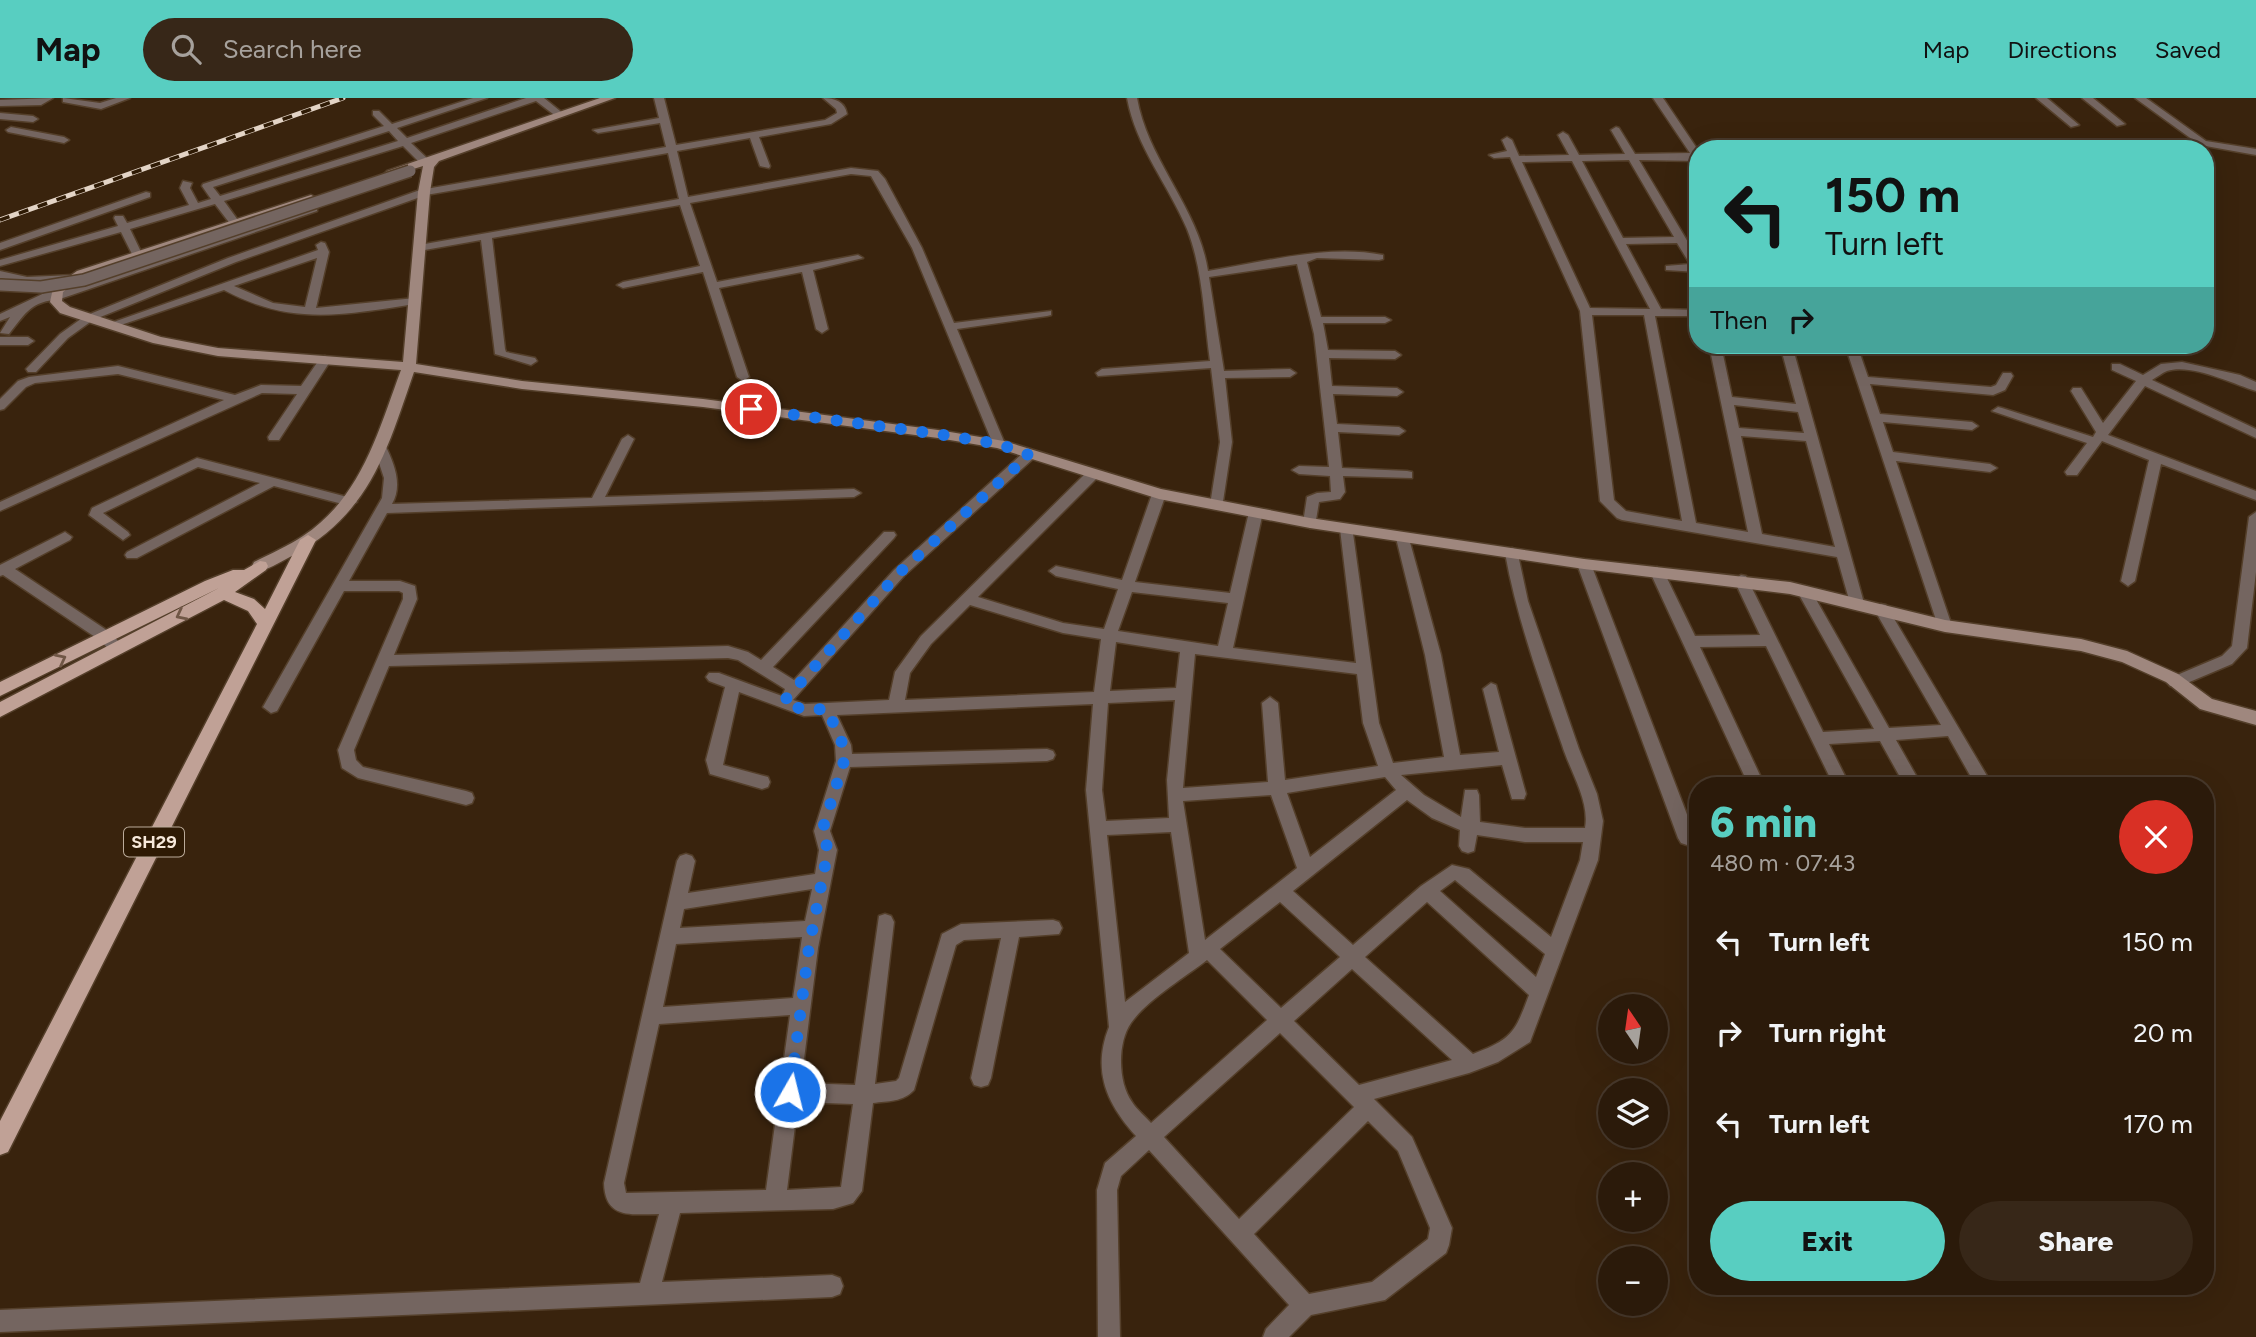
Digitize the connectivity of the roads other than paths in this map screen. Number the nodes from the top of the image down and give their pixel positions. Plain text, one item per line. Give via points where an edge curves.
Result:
1 (48, 98) edge
2 (125, 98) edge
3 (482, 98) edge
4 (537, 98) edge
5 (610, 98) edge
6 (659, 98) edge
7 (828, 98) edge
8 (1132, 98) edge
9 (1658, 98) edge
10 (2041, 98) edge
11 (2087, 98) edge
12 (2140, 98) edge
13 (66, 100) dead end
14 (0, 103) edge
15 (376, 113) dead end
16 (560, 115) junction
17 (0, 117) edge
18 (33, 119) dead end
19 (664, 120) junction
20 (2120, 124) dead end
21 (2074, 125) dead end
22 (391, 128) junction
23 (11, 130) dead end
24 (598, 130) dead end
25 (1616, 131) dead end
26 (753, 135) junction
27 (1563, 135) dead end
28 (64, 140) dead end
29 (1507, 140) dead end
30 (2199, 140) edge
31 (407, 143) junction
32 (1689, 145) edge
33 (2214, 145) edge
34 (672, 149) junction
35 (2256, 152) edge
36 (1494, 155) dead end
37 (1515, 157) junction
38 (1630, 157) junction
39 (1689, 157) edge
40 (1577, 158) junction
41 (430, 161) junction
42 (765, 166) dead end
43 (410, 171) dead end
44 (187, 183) dead end
45 (374, 189) dead end
46 (424, 192) junction
47 (146, 195) dead end
48 (684, 200) junction
49 (218, 201) junction
50 (114, 206) junction
51 (195, 207) junction
52 (291, 217) junction
53 (235, 223) junction
54 (124, 228) junction
55 (307, 233) junction
56 (486, 236) junction
57 (1680, 240) junction
58 (1620, 241) junction
59 (0, 247) edge
60 (419, 248) junction
61 (324, 252) junction
62 (137, 254) junction
63 (1689, 255) edge
64 (1378, 257) dead end
65 (858, 258) dead end
66 (1301, 260) junction
67 (0, 263) edge
68 (707, 268) junction
69 (807, 268) junction
70 (1670, 268) dead end
71 (1689, 268) edge
72 (0, 274) edge
73 (1203, 275) junction
74 (75, 278) junction
75 (38, 280) junction
76 (0, 285) edge
77 (623, 285) dead end
78 (225, 286) junction
79 (713, 286) junction
80 (0, 292) edge
81 (57, 294) junction
82 (415, 301) junction
83 (24, 307) junction
84 (1586, 312) junction
85 (1653, 312) junction
86 (309, 313) junction
87 (1047, 313) dead end
88 (1689, 313) edge
89 (0, 318) edge
90 (89, 318) junction
91 (1316, 320) junction
92 (1385, 320) dead end
93 (111, 325) junction
94 (950, 327) junction
95 (822, 329) dead end
96 (2, 337) edge
97 (28, 341) dead end
98 (1323, 354) junction
99 (1716, 354) edge
100 (1789, 354) edge
101 (1854, 354) edge
102 (1395, 355) dead end
103 (325, 360) junction
104 (531, 361) dead end
105 (409, 367) junction
106 (2116, 367) dead end
107 (32, 369) dead end
108 (1218, 369) junction
109 (1102, 373) dead end
110 (1290, 373) dead end
111 (2007, 376) dead end
112 (743, 377) dead end
113 (1863, 380) junction
114 (2143, 380) junction
115 (2256, 387) edge
116 (304, 390) junction
117 (1327, 390) junction
118 (2077, 391) dead end
119 (1397, 392) dead end
120 (237, 398) junction
121 (1726, 400) junction
122 (0, 406) edge
123 (1804, 409) junction
124 (1998, 411) dead end
125 (1876, 417) junction
126 (1972, 426) dead end
127 (1331, 428) junction
128 (1399, 431) dead end
129 (1733, 431) junction
130 (2256, 434) edge
131 (274, 437) dead end
132 (2099, 437) junction
133 (628, 439) dead end
134 (1812, 439) junction
135 (999, 444) junction
136 (380, 448) junction
137 (1029, 455) junction
138 (1889, 456) junction
139 (2156, 458) junction
140 (1990, 468) dead end
141 (1299, 470) dead end
142 (1336, 472) junction
143 (2072, 472) dead end
144 (1093, 474) junction
145 (1407, 475) dead end
146 (272, 482) junction
147 (853, 493) dead end
148 (1159, 494) junction
149 (2256, 496) edge
150 (350, 502) junction
151 (596, 502) junction
152 (1217, 505) junction
153 (0, 507) edge
154 (384, 509) junction
155 (1256, 512) junction
156 (2256, 517) edge
157 (1310, 523) junction
158 (1690, 527) junction
159 (1347, 529) junction
160 (123, 535) dead end
161 (889, 535) dead end
162 (65, 537) dead end
163 (1403, 538) junction
164 (1756, 538) junction
165 (309, 540) junction
166 (1512, 553) junction
167 (1843, 553) junction
168 (132, 555) dead end
169 (2254, 557) edge
170 (1584, 564) junction
171 (260, 566) junction
172 (2, 570) edge
173 (1056, 571) dead end
174 (1657, 572) junction
175 (1741, 580) junction
176 (2128, 581) dead end
177 (341, 586) junction
178 (1126, 586) junction
179 (1804, 591) junction
180 (222, 594) junction
181 (969, 599) junction
182 (1236, 599) junction
183 (1857, 603) junction
184 (1881, 609) junction
185 (265, 624) junction
186 (1945, 626) junction
187 (1109, 636) junction
188 (1771, 640) junction
189 (1690, 642) junction
190 (112, 643) junction
191 (1188, 648) junction
192 (1224, 653) junction
193 (384, 661) junction
194 (763, 668) junction
195 (1363, 669) junction
196 (714, 677) dead end
197 (2175, 681) junction
198 (733, 684) junction
199 (795, 688) junction
200 (1491, 689) dead end
201 (0, 690) edge
202 (1183, 694) junction
203 (1102, 697) junction
204 (783, 702) junction
205 (1270, 703) dead end
206 (896, 706) junction
207 (271, 707) dead end
208 (827, 709) junction
209 (0, 710) edge
210 (2256, 718) edge
211 (1952, 730) junction
212 (1885, 735) junction
213 (1819, 738) junction
214 (1047, 755) dead end
215 (1509, 758) junction
216 (844, 761) junction
217 (1453, 762) junction
218 (1389, 771) junction
219 (1753, 777) edge
220 (1838, 777) edge
221 (1909, 777) edge
222 (1980, 777) edge
223 (762, 782) dead end
224 (1277, 788) junction
225 (1407, 791) junction
226 (1518, 794) dead end
227 (1175, 795) junction
228 (1471, 795) dead end
229 (466, 797) dead end
230 (1178, 825) junction
231 (1097, 828) junction
232 (1470, 828) junction
233 (1594, 835) junction
234 (1687, 838) dead end
235 (1468, 846) dead end
236 (686, 861) dead end
237 (1306, 870) junction
238 (823, 880) junction
239 (1279, 890) junction
240 (1427, 891) junction
241 (677, 902) junction
242 (885, 922) dead end
243 (814, 928) junction
244 (1053, 928) dead end
245 (1012, 930) junction
246 (669, 937) junction
247 (1555, 951) junction
248 (1203, 952) junction
249 (1353, 957) junction
250 (1539, 993) junction
251 (801, 1006) junction
252 (652, 1016) junction
253 (1280, 1021) junction
254 (1118, 1025) junction
255 (1469, 1063) junction
256 (981, 1078) dead end
257 (790, 1092) junction
258 (863, 1094) junction
259 (1362, 1101) junction
260 (1150, 1136) junction
261 (0, 1144) edge
262 (775, 1199) junction
263 (673, 1202) junction
264 (1239, 1234) junction
265 (832, 1286) dead end
266 (648, 1293) junction
267 (1305, 1307) junction
268 (0, 1321) edge
269 (1109, 1337) edge
270 (1274, 1337) edge

1 - 14 street
2 - 13 street via 102,106
3 - 22 street
4 - 16 street
4 - 31 street
5 - 16 main road
6 - 19 street
7 - 26 street via 841,108 838,118
8 - 73 street via 1140,131 1193,227
9 - 32 street
10 - 21 street
11 - 20 street
12 - 30 street
15 - 22 street
16 - 41 main road
17 - 18 street
19 - 24 street
19 - 34 street
22 - 31 street
22 - 49 street via 210,184 207,188
23 - 28 street
25 - 38 street
26 - 34 street
26 - 42 street
27 - 40 street
29 - 37 street
31 - 41 street
31 - 49 street
33 - 35 street
34 - 46 street
34 - 48 street
36 - 37 street
37 - 40 street
37 - 84 street
38 - 39 street
38 - 40 street
38 - 57 street
40 - 58 street
41 - 46 main road
41 - 53 main road
43 - 76 street, bridge via 84,280 41,287
44 - 51 street
45 - 52 street
46 - 55 street
46 - 60 main road
47 - 50 street
48 - 56 street
48 - 68 street
48 - 94 street via 851,171 874,173 917,247
49 - 51 street
49 - 53 street
50 - 54 street
50 - 59 street
51 - 54 street
52 - 55 street
52 - 81 street
53 - 62 main road
54 - 62 street
54 - 67 street
55 - 61 street
55 - 90 street
56 - 60 street
56 - 104 street via 499,349 510,358
57 - 58 street
57 - 63 street
58 - 85 street
60 - 82 main road
61 - 78 street
61 - 86 street
62 - 74 main road
64 - 66 street via 1316,255
65 - 69 street
66 - 73 street
66 - 91 street
68 - 77 street
68 - 79 street
69 - 79 street
69 - 95 street
70 - 71 street
72 - 75 street
73 - 108 street
74 - 75 street
74 - 81 main road
75 - 80 street
78 - 86 street via 258,304
78 - 93 street
79 - 112 street
81 - 83 street
81 - 90 main road via 56,302 65,310
82 - 86 street
82 - 105 main road
83 - 89 street
83 - 96 street
84 - 85 street
84 - 158 street via 1607,501 1622,515
85 - 88 street
85 - 158 street
87 - 94 street
90 - 93 main road
90 - 107 street
91 - 92 street
91 - 98 street
93 - 103 main road via 218,352
94 - 135 street
96 - 97 street
98 - 102 street
98 - 117 street
99 - 121 street
100 - 123 street
101 - 113 street
103 - 105 main road
103 - 116 street
105 - 135 main road
105 - 136 main road
106 - 114 street
108 - 109 street
108 - 110 street
108 - 152 street via 1226,442
111 - 113 street via 1993,391
113 - 125 street
114 - 115 street via 2172,365 2236,378
114 - 130 street
114 - 132 street
116 - 120 street via 261,389
116 - 131 street
117 - 119 street
117 - 127 street
118 - 132 street
120 - 122 street via 118,370 33,380 22,384
120 - 153 street
121 - 123 street
121 - 129 street
123 - 134 street
124 - 132 street
125 - 126 street
125 - 138 street
127 - 128 street
127 - 142 street
129 - 134 street
129 - 164 street
132 - 139 street
132 - 143 street
133 - 151 street
134 - 167 street
135 - 137 main road
136 - 150 main road
136 - 154 street via 391,478
137 - 144 main road
137 - 199 street via 899,573
138 - 140 street
138 - 186 street
139 - 149 street
139 - 176 street
141 - 142 street
142 - 145 street
142 - 157 street via 1338,492 1312,500
144 - 148 main road
144 - 181 street
146 - 150 street
146 - 160 street via 203,462 191,463 97,511 96,515
146 - 168 street
147 - 151 street
148 - 152 main road
148 - 178 street
150 - 165 main road
151 - 154 street
152 - 155 main road
154 - 177 street
155 - 157 main road
155 - 182 street
156 - 169 street
157 - 159 main road
158 - 164 street
159 - 163 main road
159 - 195 street
161 - 194 street
162 - 172 street
163 - 166 main road
163 - 217 street via 1433,655
164 - 167 street
165 - 171 main road
165 - 185 main road, SH29
166 - 170 main road
166 - 233 street via 1521,601 1589,794
167 - 183 street
169 - 197 street via 2239,648 2227,660
170 - 174 main road
170 - 234 street
171 - 180 main road
171 - 190 main road via 211,585
172 - 190 street
173 - 178 street
174 - 175 main road
174 - 189 street
175 - 179 main road
175 - 188 street
177 - 193 street via 410,590
177 - 207 street
178 - 182 street
178 - 187 street
179 - 183 main road
179 - 212 street
180 - 185 main road via 253,604
180 -> 190 main road
181 - 187 street via 1063,628
181 - 206 street via 911,658
182 - 192 street
183 - 184 main road
184 - 186 main road
184 - 211 street
185 - 261 main road, SH29
186 - 197 main road via 2081,645 2136,661
187 - 191 street
187 - 203 street
188 - 189 street
188 - 213 street
189 - 219 street
201 -> 190 main road
190 - 209 main road
191 - 192 street
191 - 202 street
192 - 195 street
193 - 194 street via 728,652
193 - 229 street via 346,750 348,763 358,772
194 - 199 street
195 - 218 street via 1371,723
196 - 198 street
197 - 210 main road via 2206,704
198 - 204 street
198 - 223 street via 714,761 716,769
199 - 204 street
200 - 215 street
202 - 203 street
202 - 227 street
203 - 206 street
203 - 231 street via 1095,765
204 - 208 street via 804,710
205 - 224 street
206 - 208 street
208 - 216 street via 843,745
211 - 212 street
211 - 222 street
212 - 213 street
212 - 221 street
213 - 220 street
214 - 216 street
215 - 217 street
215 - 226 street
216 - 238 street via 822,831 828,850
217 - 218 street
218 - 224 street
218 - 225 street
224 - 227 street
224 - 237 street
225 - 232 street via 1438,814
225 - 237 street
227 - 230 street
228 - 232 street
230 - 231 street
230 - 248 street
231 - 254 street
232 - 233 street via 1518,835
232 - 235 street
233 - 247 street
236 - 241 street
237 - 239 street
238 - 241 street
238 - 243 street
239 - 248 street
239 - 249 street
240 - 247 street via 1452,872 1463,874
240 - 249 street
240 - 250 street
241 - 246 street
242 - 258 street
243 - 246 street
243 - 251 street
244 - 245 street
245 - 256 street
245 - 258 street via 961,932 948,940 907,1083 894,1093
246 - 252 street
247 - 250 street
248 - 253 street
248 - 254 street via 1132,1008
249 - 253 street
249 - 255 street
250 - 255 street via 1516,1044
251 - 252 street
251 - 257 street
252 - 263 street via 614,1194 625,1204
253 - 259 street
253 - 260 street
254 - 260 street via 1112,1060 1115,1093
255 - 259 street
257 - 258 street
257 - 262 street
258 - 262 street via 852,1191 833,1199
259 - 264 street
259 - 267 street via 1413,1158 1441,1228 1438,1245 1377,1292
260 - 264 street
260 - 269 street via 1112,1170 1107,1190
262 - 263 street
263 - 266 street
264 - 267 street
265 - 266 street
266 - 268 street
267 - 270 street

